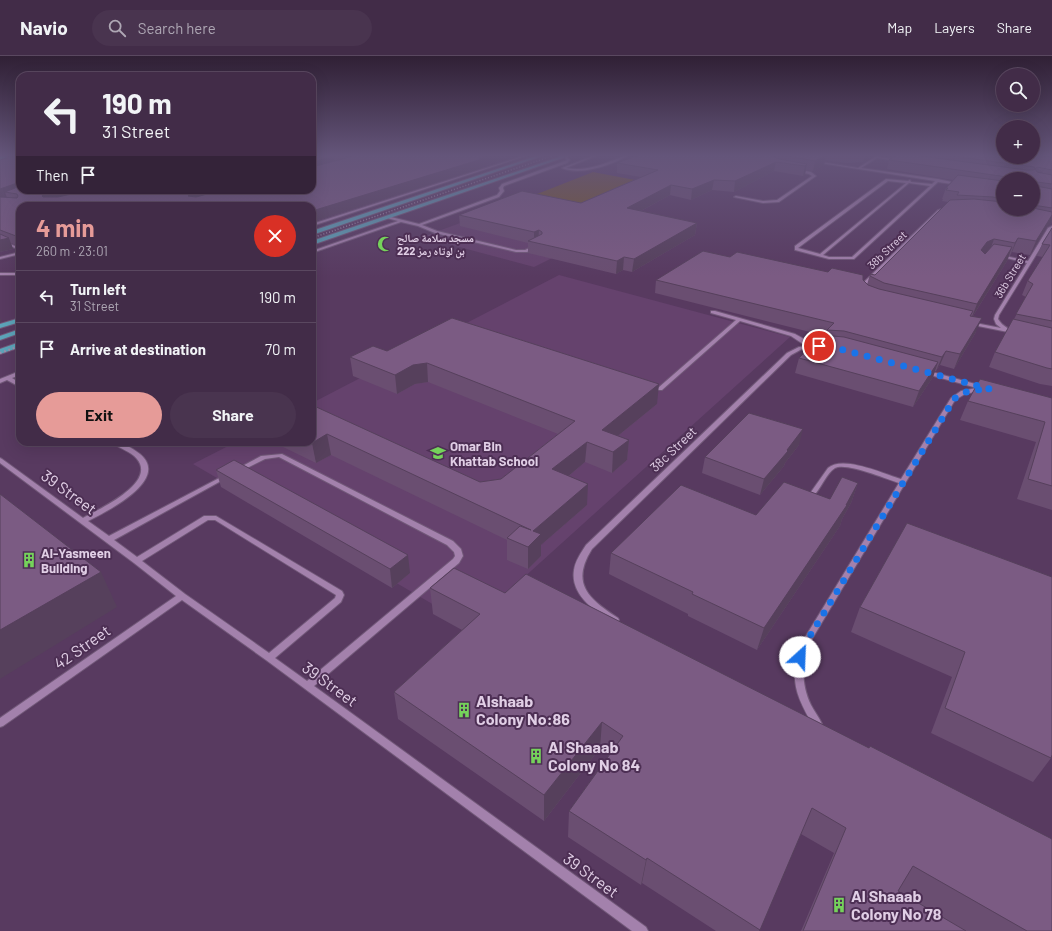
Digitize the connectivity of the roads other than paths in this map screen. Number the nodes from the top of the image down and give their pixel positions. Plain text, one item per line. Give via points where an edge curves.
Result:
1 (402, 196) edge
2 (425, 196) edge
3 (450, 196) edge
4 (498, 196) edge
5 (784, 196) edge
6 (864, 196) edge
7 (892, 196) edge
8 (921, 196) edge
9 (736, 197) dead end
10 (956, 208) edge
11 (362, 209) junction
12 (362, 217) junction
13 (388, 217) junction
14 (401, 220) junction
15 (316, 224) edge
16 (419, 225) junction
17 (1052, 227) edge
18 (316, 232) edge
19 (0, 241) edge
20 (316, 242) edge
21 (539, 245) edge
22 (16, 247) edge
23 (316, 251) edge
24 (16, 254) edge
25 (993, 255) edge
26 (820, 256) junction
27 (0, 258) edge
28 (1029, 262) junction
29 (0, 274) edge
30 (16, 274) edge
31 (864, 294) edge
32 (713, 312) dead end
33 (739, 320) junction
34 (16, 321) edge
35 (967, 322) edge
36 (0, 326) edge
37 (16, 328) edge
38 (16, 332) edge
39 (1010, 332) junction
40 (0, 334) edge
41 (1024, 335) edge
42 (0, 338) edge
43 (16, 346) edge
44 (809, 346) junction
45 (824, 346) edge
46 (0, 352) edge
47 (916, 370) edge
48 (16, 375) edge
49 (8, 378) junction
50 (0, 380) edge
51 (16, 383) edge
52 (660, 389) dead end
53 (121, 446) edge
54 (0, 460) edge
55 (903, 482) junction
56 (814, 492) edge
57 (83, 521) junction
58 (108, 540) junction
59 (137, 561) junction
60 (182, 596) junction
61 (625, 626) edge
62 (269, 658) junction
63 (308, 686) junction
64 (803, 717) edge
65 (0, 723) edge
66 (642, 931) edge

1 - 11 street
2 - 12 main road
3 - 13 main road
4 - 16 street
5 - 9 street via 778,200 763,202
6 - 26 street via 796,247
7 - 26 street
8 - 26 street via 853,258
10 - 31 street, 38b Street via 939,211 864,285
11 - 12 main road
11 - 15 street
12 - 18 main road
13 - 14 street
13 - 20 main road
14 - 16 street
14 - 23 street
16 - 21 street via 436,232 516,252
17 - 28 street, 36b Street
19 - 22 street
24 - 27 street
25 - 28 street
28 - 39 street, 36b Street via 996,319
29 - 30 street
32 - 33 street
33 - 44 street via 792,335
33 - 52 street
34 - 36 main road
35 - 39 street
37 - 40 main road
38 - 42 main road
39 - 41 street
43 - 46 main road
44 - 45 street
44 - 61 street, 38c Street via 789,354 582,556 576,576 578,586 598,609
47 - 55 street via 990,389 958,394
48 - 49 street
49 - 50 street
49 - 51 street
53 - 57 street via 140,458 145,465 145,474 129,494
54 - 57 street, 39 Street
55 - 56 street via 840,464 831,468
55 - 64 street via 802,649 798,665 798,684 805,704 820,726
57 - 58 street, 39 Street
58 - 59 street, 39 Street
58 - 63 street via 263,457 275,455 284,457 455,547 459,556 456,561
59 - 60 street, 39 Street
59 - 62 street via 207,518 216,518 339,593 338,600
60 - 62 street, 39 Street
60 - 65 street, 42 Street
62 - 63 street, 39 Street
63 - 66 street, 39 Street

